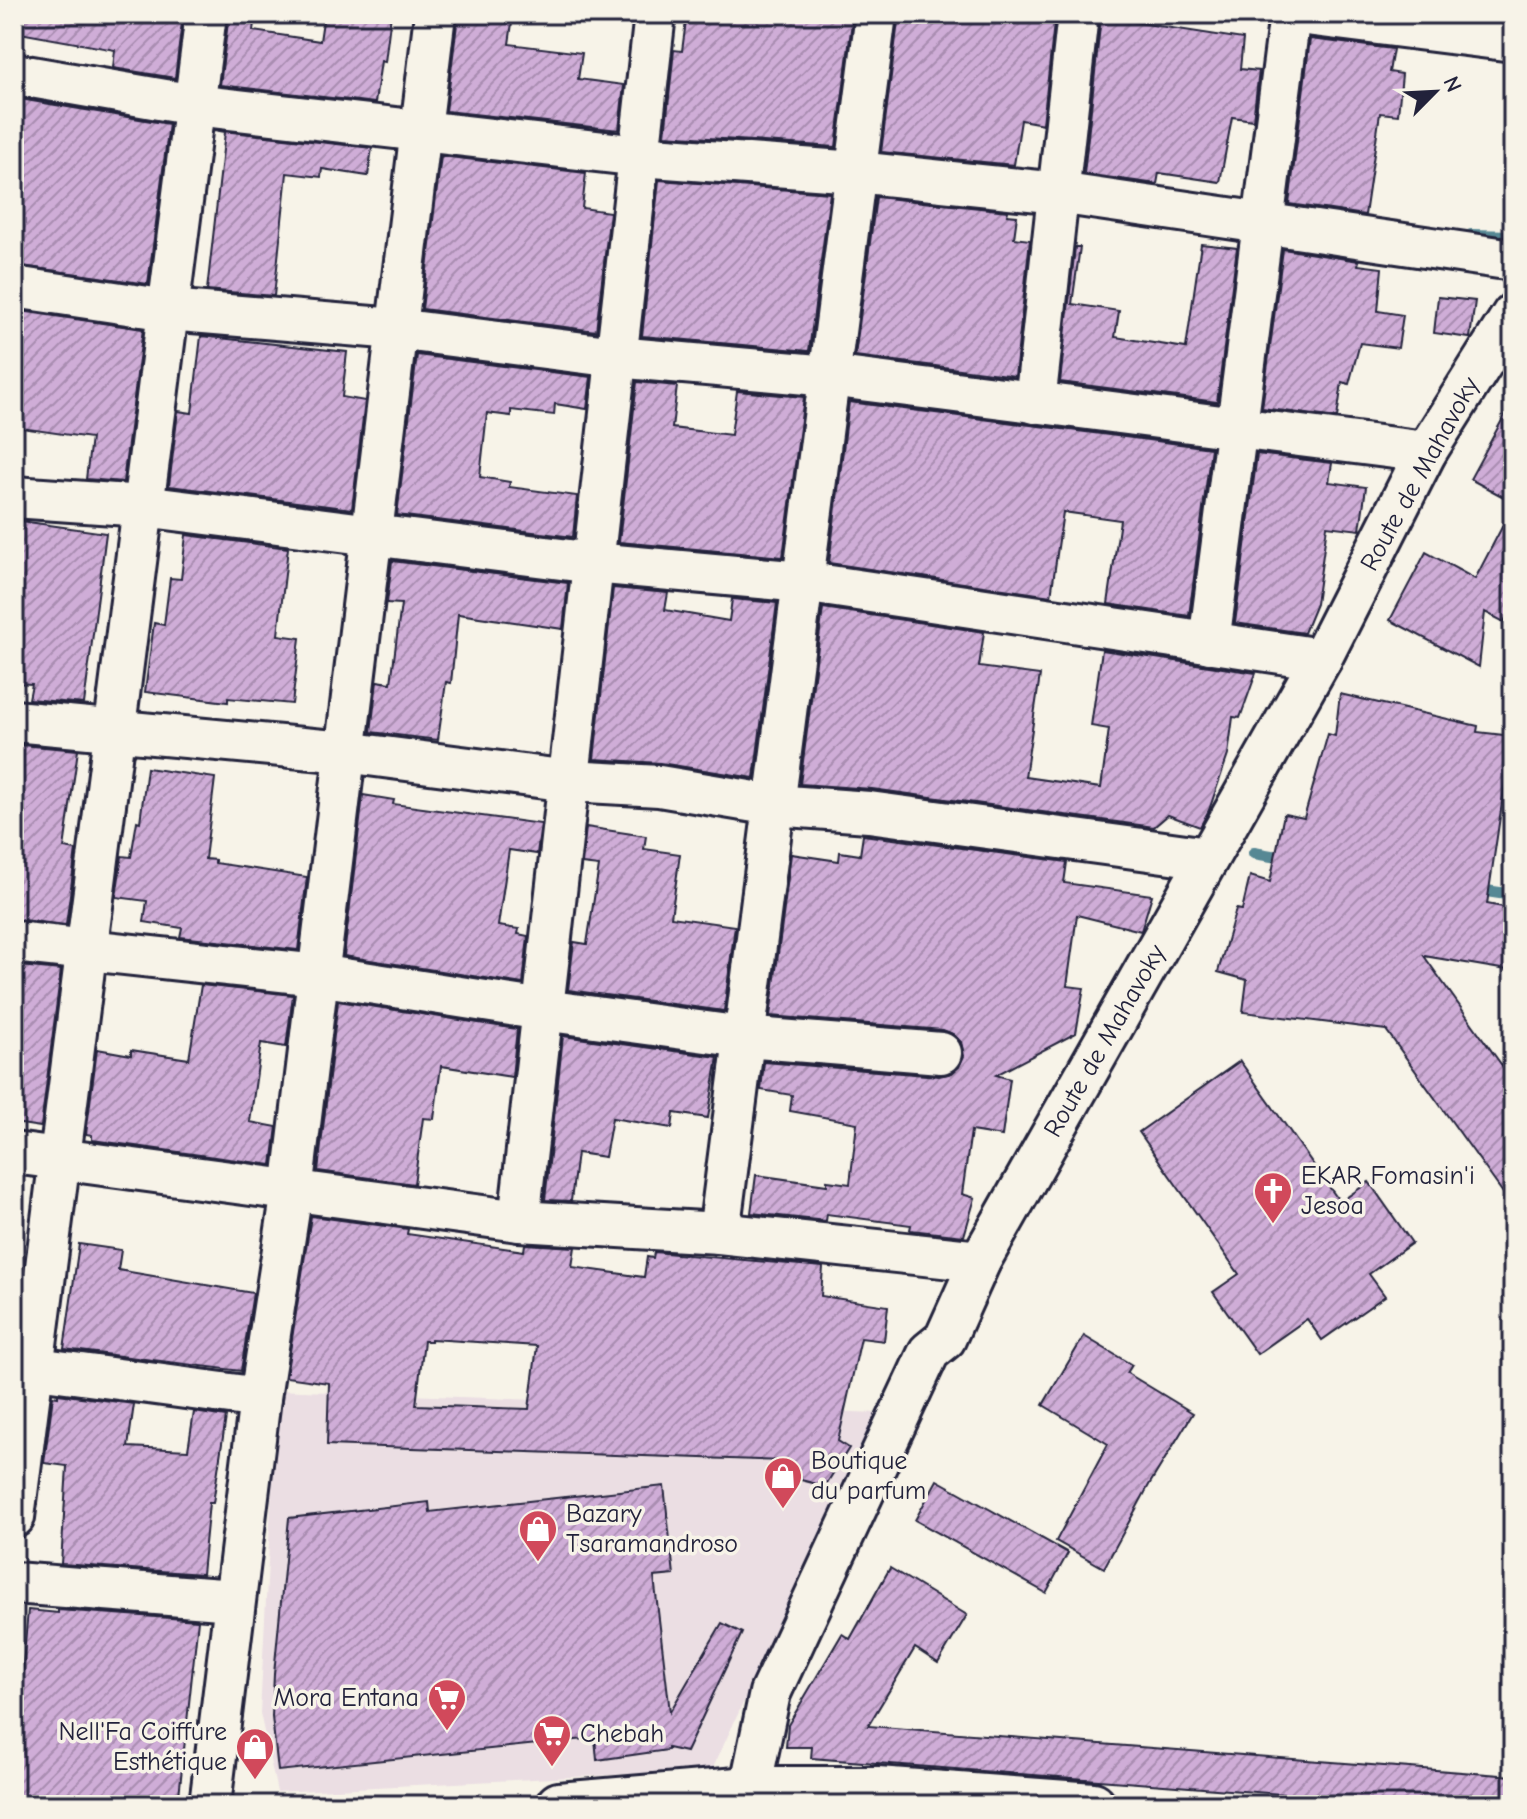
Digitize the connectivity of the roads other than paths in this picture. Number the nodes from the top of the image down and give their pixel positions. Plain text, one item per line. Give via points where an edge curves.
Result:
1 (206, 14) edge
2 (435, 14) edge
3 (655, 14) edge
4 (876, 14) edge
5 (1078, 14) edge
6 (1290, 14) edge
7 (1298, 14) edge
8 (1513, 41) edge
9 (14, 74) edge
10 (194, 105) junction
11 (421, 130) junction
12 (640, 156) junction
13 (856, 172) junction
14 (1058, 193) junction
15 (1263, 223) junction
16 (1513, 260) edge
17 (14, 287) edge
18 (168, 310) junction
19 (1513, 314) edge
20 (396, 329) junction
21 (616, 357) junction
22 (829, 376) junction
23 (1035, 403) junction
24 (1236, 428) junction
25 (1426, 452) junction
26 (14, 497) edge
27 (143, 506) junction
28 (372, 533) junction
29 (593, 563) junction
30 (803, 582) junction
31 (1209, 643) junction
32 (1321, 659) junction
33 (14, 721) edge
34 (114, 732) junction
35 (345, 752) junction
36 (569, 781) junction
37 (773, 805) junction
38 (1208, 858) junction
39 (14, 942) edge
40 (87, 949) junction
41 (318, 975) junction
42 (543, 1010) junction
43 (743, 1037) junction
44 (941, 1053) dead end
45 (14, 1153) edge
46 (59, 1160) junction
47 (292, 1191) junction
48 (519, 1221) junction
49 (719, 1233) junction
50 (980, 1261) junction
51 (24, 1367) edge
52 (260, 1398) junction
53 (14, 1517) edge
54 (14, 1583) edge
55 (234, 1600) junction
56 (750, 1789) junction
57 (210, 1805) edge
58 (559, 1805) edge
59 (1093, 1805) edge

1 - 10 street
2 - 11 street
3 - 12 street
4 - 13 street
5 - 14 street
6 - 15 street
7 - 8 street
9 - 10 street
10 - 11 street
10 - 18 street
11 - 12 street
11 - 20 street
12 - 13 street
12 - 21 street
13 - 14 street
13 - 22 street
14 - 15 street
14 - 23 street
15 - 16 street
15 - 24 street
17 - 18 street
18 - 20 street
18 - 27 street
19 - 25 street, Route de Mahavoky
20 - 21 street
20 - 28 street
21 - 22 street
21 - 29 street
22 - 23 street
22 - 30 street
23 - 24 street
24 - 25 street
24 - 31 street
25 - 32 street, Route de Mahavoky
26 - 27 street
27 - 28 street
27 - 34 street
28 - 29 street
28 - 35 street
29 - 30 street
29 - 36 street
30 - 31 street
30 - 37 street
31 - 32 street
32 - 38 street, Route de Mahavoky
33 - 34 street
34 - 35 street
34 - 40 street
35 - 36 street
35 - 41 street
36 - 37 street via 659,786
36 - 42 street
37 - 38 street via 869,812
37 - 43 street
38 - 50 street, Route de Mahavoky
39 - 40 street
40 - 41 street
40 - 46 street
41 - 42 street
41 - 47 street
42 - 43 street
42 - 48 street
43 - 44 street
43 - 49 street
45 - 46 street
46 - 47 street
46 - 51 street
47 - 48 street
47 - 52 street
48 - 49 street
49 - 50 street
50 - 56 street, Route de Mahavoky via 945,1339 929,1352 770,1693
51 - 52 street
51 - 53 street
52 - 55 street
54 - 55 street
55 - 57 street
56 - 58 main road
56 - 59 main road via 877,1789

